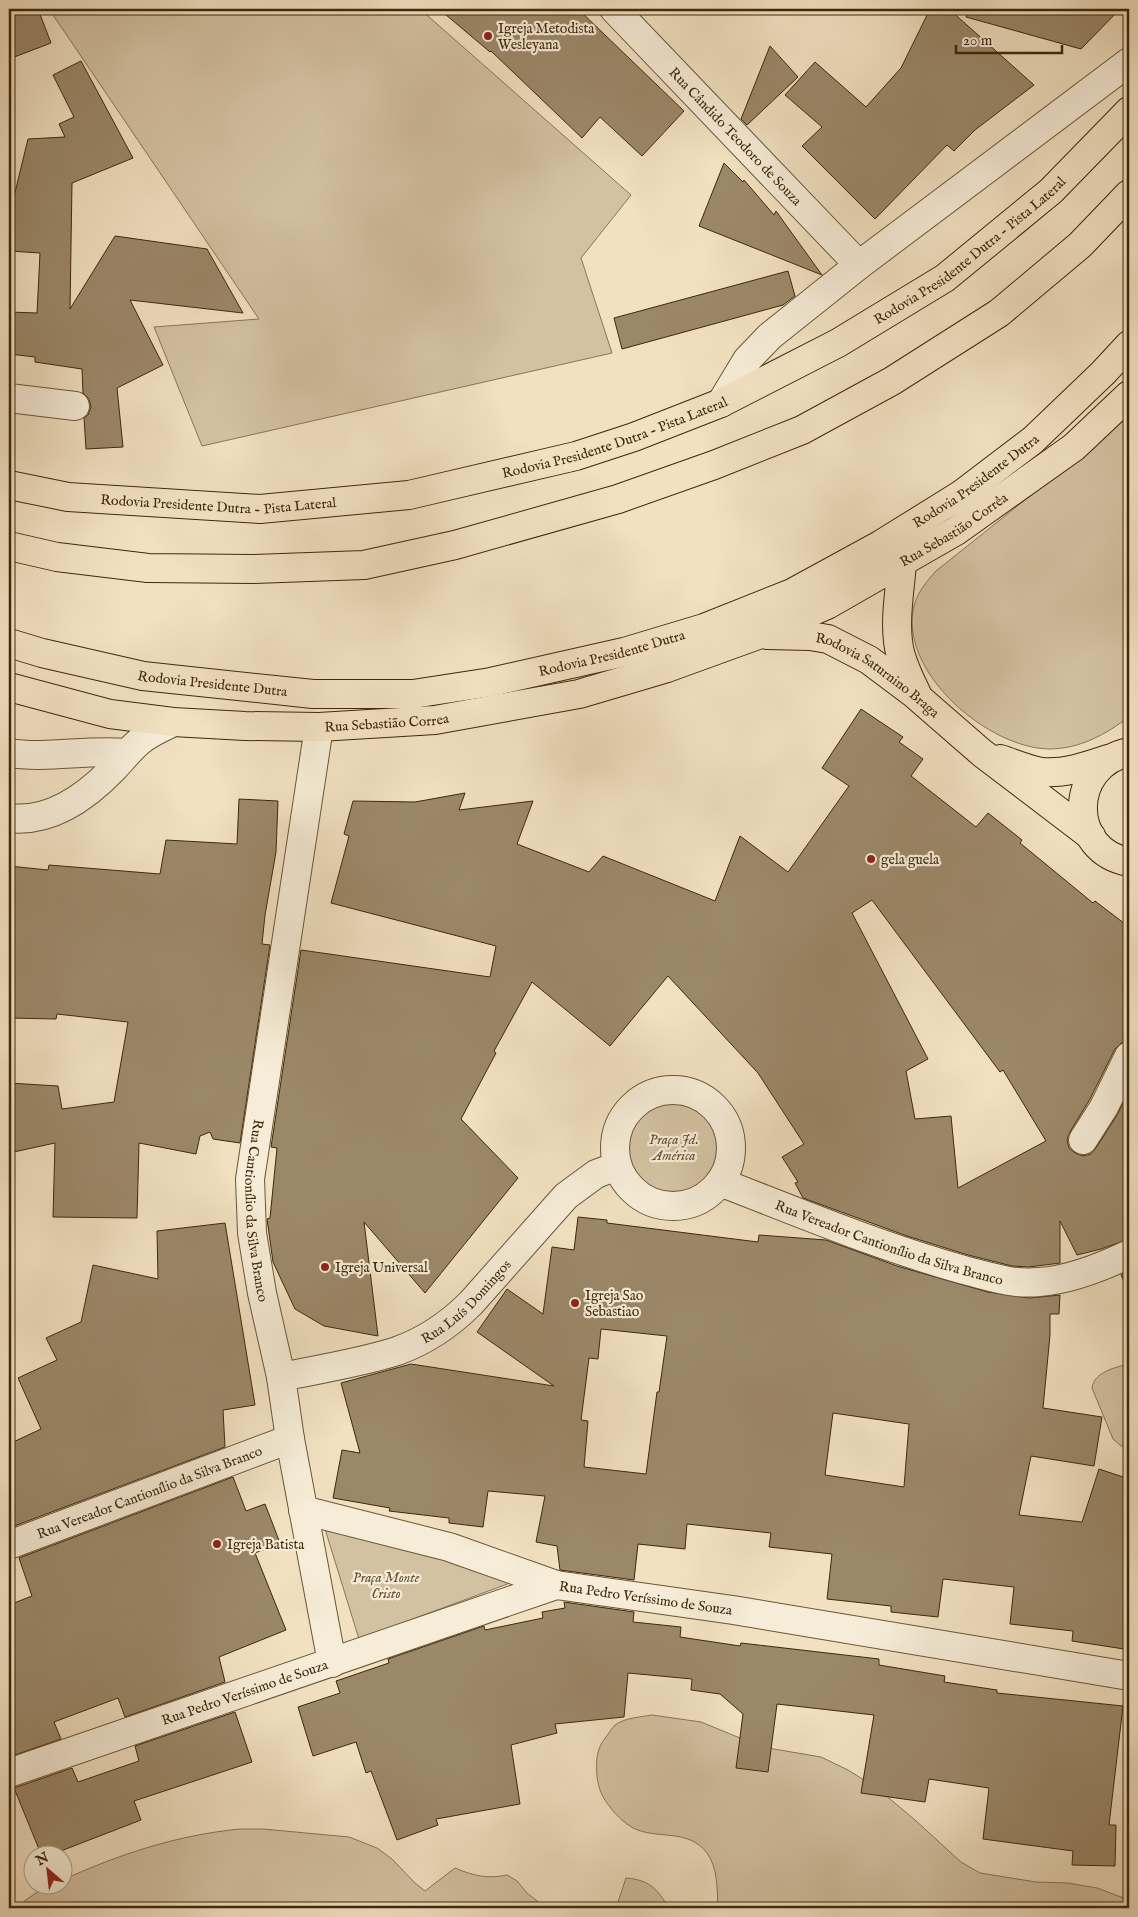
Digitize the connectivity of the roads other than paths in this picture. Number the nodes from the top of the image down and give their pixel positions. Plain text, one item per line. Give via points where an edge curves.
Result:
1 (614, 9) edge
2 (1129, 62) edge
3 (1129, 112) edge
4 (1129, 194) edge
5 (859, 265) junction
6 (1129, 345) edge
7 (1129, 395) edge
8 (9, 398) edge
9 (720, 403) junction
10 (75, 406) dead end
11 (9, 485) edge
12 (9, 546) edge
13 (902, 563) junction
14 (758, 635) junction
15 (9, 643) edge
16 (9, 687) edge
17 (919, 698) junction
18 (173, 722) junction
19 (319, 727) junction
20 (1124, 752) edge
21 (9, 753) edge
22 (126, 753) junction
23 (982, 753) junction
24 (9, 818) edge
25 (1091, 836) junction
26 (1129, 862) edge
27 (1129, 1056) edge
28 (1083, 1140) dead end
29 (617, 1166) junction
30 (720, 1182) junction
31 (1129, 1254) edge
32 (280, 1377) junction
33 (290, 1439) junction
34 (303, 1510) junction
35 (9, 1544) edge
36 (556, 1585) junction
37 (332, 1663) junction
38 (1129, 1676) edge
39 (9, 1774) edge

1 - 5 street, Rua Cândido Teodoro de Souza
2 - 5 street
3 - 9 main road, Rodovia Presidente Dutra - Pista Lateral via 1051,190 945,278 838,343
4 - 12 main road via 1080,245 999,313 892,380 802,430 618,499 455,545 364,565 148,568 57,557
5 - 9 street via 765,342 747,360
6 - 15 main road, Rodovia Presidente Dutra via 1033,440 962,494 880,545 792,593 704,628 624,652 491,682 413,694 313,694 143,676
7 - 13 main road, Rua Sebastião Corrêa via 1074,447 956,531
8 - 10 street
9 - 11 main road, Rodovia Presidente Dutra - Pista Lateral via 576,456 409,495 260,509 68,497
13 - 14 main road, Rua Sebastião Corrêa via 827,605
13 - 17 main road via 899,648
14 - 17 main road, Rodovia Saturnino Braga via 828,639 869,660
14 - 19 main road, Rua Sebastião Correa via 667,668 579,694 435,720
16 - 18 main road, Rua Sebastião Correa via 110,714
17 - 23 main road, Rodovia Saturnino Braga
18 - 19 main road, Rua Sebastião Correa
18 - 22 street via 141,740
19 - 32 street, Rua Cantionílio da Silva Branco via 250,1179 252,1233
20 - 23 main road, Rodovia Saturnino Braga via 1064,771 1041,772
20 - 25 main road via 1096,770 1086,788 1083,809
21 - 22 street via 43,756 110,751
22 - 24 street via 80,798 52,814
23 - 25 main road, Rodovia Saturnino Braga
25 - 26 main road, Rodovia Saturnino Braga via 1106,852
27 - 28 street via 1104,1107
29 - 30 street via 625,1182 654,1204 673,1206 691,1203 707,1195
29 - 30 street via 614,1151 616,1135 631,1108 658,1093 689,1093 716,1109 730,1137 731,1153
29 - 32 street, Rua Luís Domingos via 596,1174 566,1196 454,1320 399,1350
30 - 31 street, Rua Vereador Cantionílio da Silva Branco via 934,1262 1008,1281 1037,1283 1063,1279
32 - 33 street, Rua Cantionílio da Silva Branco
33 - 34 street, Rua Cantionílio da Silva Branco
33 - 35 street, Rua Vereador Cantionílio da Silva Branco
34 - 36 street via 449,1547
34 - 37 street, Rua Cantionílio da Silva Branco
36 - 37 street, Rua Pedro Veríssimo de Souza
36 - 38 street, Rua Pedro Veríssimo de Souza via 742,1612
37 - 39 street, Rua Pedro Veríssimo de Souza

